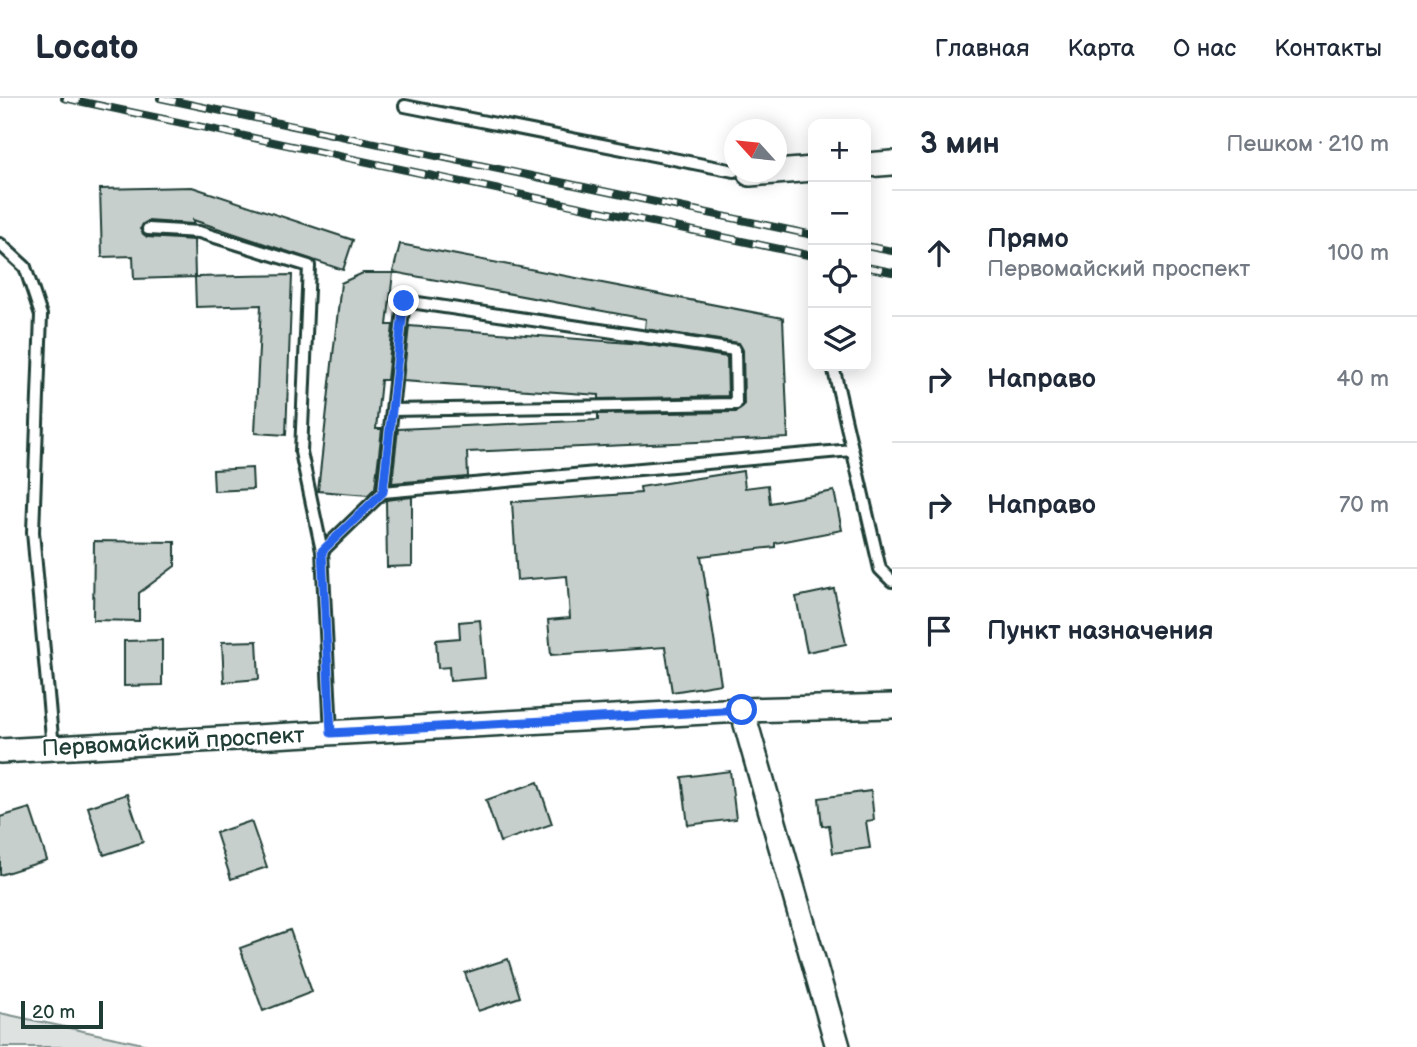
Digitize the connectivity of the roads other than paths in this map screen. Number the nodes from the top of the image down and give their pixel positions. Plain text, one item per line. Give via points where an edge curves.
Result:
1 (405, 106) dead end
2 (892, 163) edge
3 (871, 165) edge
4 (724, 169) edge
5 (808, 169) edge
6 (787, 170) edge
7 (148, 229) dead end
8 (0, 244) edge
9 (834, 371) edge
10 (392, 410) junction
11 (852, 450) junction
12 (383, 492) junction
13 (322, 551) junction
14 (892, 581) edge
15 (892, 706) edge
16 (742, 710) junction
17 (331, 733) junction
18 (53, 748) junction
19 (0, 751) edge
20 (838, 1047) edge

1 - 4 lane
2 - 3 street
5 - 6 street
7 - 13 lane via 199,232 309,267 301,452
8 - 18 lane via 25,267 41,315 33,532
9 - 11 lane
10 - 10 lane via 404,301 735,350 736,404
10 - 12 lane
11 - 12 lane
11 - 14 lane via 880,569
12 - 13 lane
13 - 17 lane
15 - 16 street, Первомайский проспект
16 - 17 street, Первомайский проспект
16 - 20 street
17 - 18 street, Первомайский проспект
18 - 19 street, Первомайский проспект

